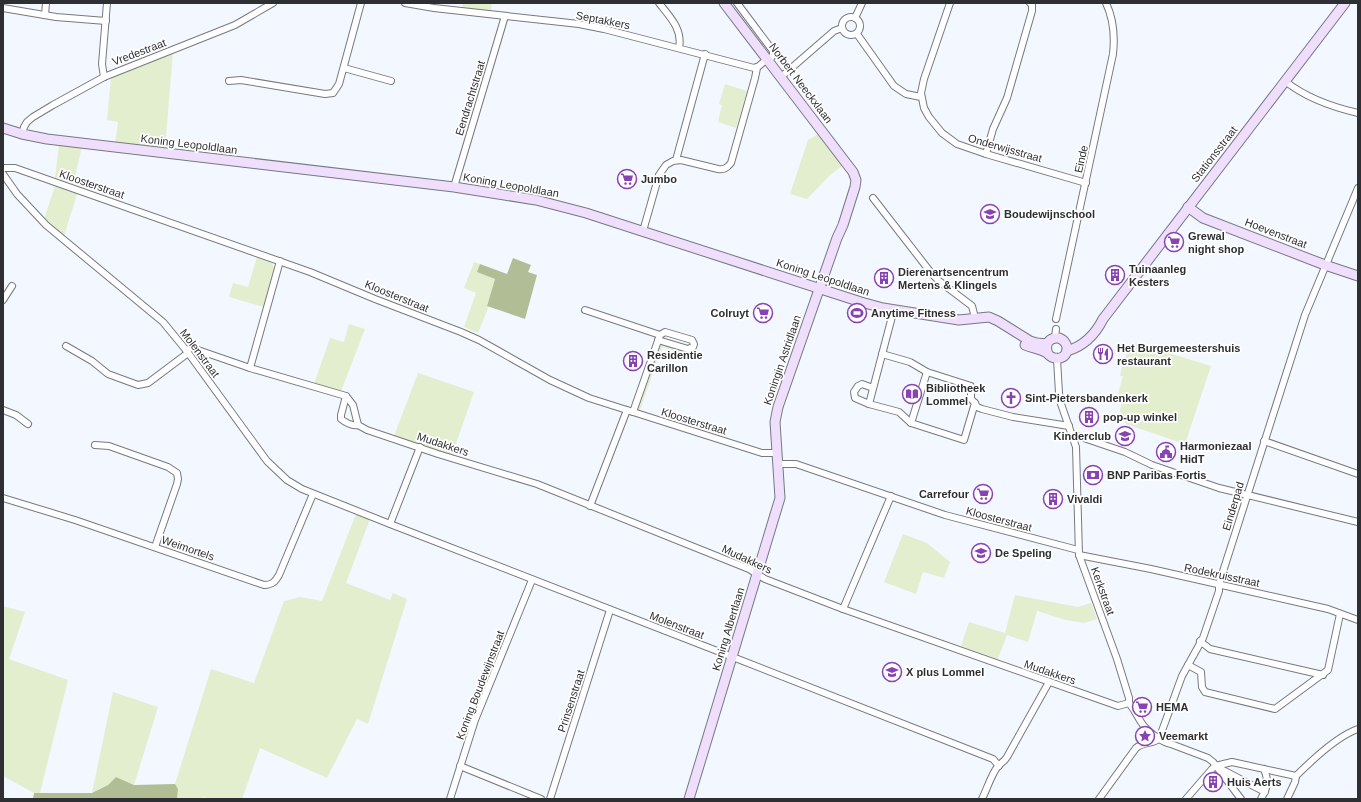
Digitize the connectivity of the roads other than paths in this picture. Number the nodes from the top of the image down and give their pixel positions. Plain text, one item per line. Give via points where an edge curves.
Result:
1 (46, 3) edge
2 (107, 3) edge
3 (273, 3) edge
4 (361, 3) edge
5 (405, 3) edge
6 (659, 3) edge
7 (724, 3) edge
8 (737, 3) edge
9 (862, 3) edge
10 (950, 3) edge
11 (1030, 3) edge
12 (1106, 3) edge
13 (1346, 3) edge
14 (3, 8) edge
15 (45, 15) junction
16 (505, 16) junction
17 (855, 18) junction
18 (106, 20) junction
19 (842, 28) junction
20 (857, 34) junction
21 (679, 48) junction
22 (705, 54) junction
23 (768, 60) junction
24 (344, 68) junction
25 (756, 68) junction
26 (104, 77) junction
27 (781, 77) junction
28 (391, 80) dead end
29 (229, 81) dead end
30 (1285, 81) junction
31 (921, 97) junction
32 (1358, 113) edge
33 (3, 128) edge
34 (22, 134) junction
35 (986, 154) junction
36 (676, 160) junction
37 (3, 168) edge
38 (3, 174) edge
39 (856, 180) joint
40 (1086, 183) junction
41 (454, 187) junction
42 (1358, 188) edge
43 (873, 198) dead end
44 (1188, 207) junction
45 (643, 231) junction
46 (280, 261) junction
47 (1325, 265) junction
48 (1358, 276) edge
49 (12, 286) dead end
50 (820, 289) junction
51 (3, 300) edge
52 (894, 309) junction
53 (585, 310) dead end
54 (979, 318) junction
55 (1056, 319) dead end
56 (659, 337) junction
57 (1018, 337) junction
58 (1047, 344) junction
59 (66, 346) dead end
60 (1066, 347) junction
61 (187, 351) junction
62 (882, 354) junction
63 (1048, 354) junction
64 (1057, 359) junction
65 (250, 368) junction
66 (927, 372) junction
67 (873, 388) junction
68 (346, 396) junction
69 (975, 403) junction
70 (869, 404) junction
71 (3, 410) edge
72 (626, 410) junction
73 (633, 412) junction
74 (911, 423) junction
75 (28, 424) dead end
76 (358, 425) junction
77 (1069, 426) junction
78 (1072, 434) junction
79 (1264, 441) junction
80 (95, 445) dead end
81 (420, 447) junction
82 (777, 454) junction
83 (778, 464) junction
84 (1358, 474) edge
85 (313, 494) junction
86 (1247, 495) junction
87 (891, 496) junction
88 (3, 498) edge
89 (590, 506) junction
90 (1358, 522) edge
91 (390, 524) junction
92 (155, 547) junction
93 (1079, 553) junction
94 (757, 575) junction
95 (532, 580) junction
96 (1219, 584) junction
97 (843, 609) junction
98 (610, 610) junction
99 (1340, 614) junction
100 (1358, 620) edge
101 (1200, 641) junction
102 (732, 657) junction
103 (1188, 665) junction
104 (1323, 675) junction
105 (1049, 682) junction
106 (1129, 703) junction
107 (1358, 729) edge
108 (1159, 739) junction
109 (460, 766) junction
110 (998, 766) junction
111 (1216, 766) junction
112 (1264, 769) junction
113 (1296, 776) junction
114 (1265, 792) junction
115 (450, 799) edge
116 (541, 799) edge
117 (550, 799) edge
118 (689, 799) edge
119 (982, 799) edge
120 (1099, 799) edge
121 (1186, 799) edge
122 (1241, 799) edge
123 (1261, 799) edge
124 (1286, 799) edge

1 - 15 street
2 - 18 street
3 - 26 street, Vredestraat via 235,25
4 - 24 street
5 - 16 street, Septakkers
6 - 21 street via 678,29
7 - 23 main road, Norbert Neeckxlaan
8 - 23 street via 773,51
9 - 17 street
10 - 31 street via 924,79
11 - 35 street via 1032,11 1019,58
12 - 40 street, Einde via 1114,27 1113,54
13 - 30 main road, Stationsstraat
14 - 15 street
15 - 18 street
16 - 21 street, Septakkers via 579,24
16 - 41 street, Eendrachtstraat
17 - 19 street via 849,17 844,20
17 - 20 street via 860,26
18 - 26 street via 102,64
19 - 20 street via 848,35
19 - 27 street via 834,31
20 - 31 street via 894,86 906,94
21 - 22 street, Septakkers
22 - 25 street, Septakkers
22 - 36 street
23 - 25 street
23 - 27 main road, Norbert Neeckxlaan
24 - 28 street
24 - 29 street via 337,90 330,94 241,80
25 - 36 street via 729,166 718,169
26 - 34 street, Vredestraat via 27,122
27 - 39 main road, Norbert Neeckxlaan via 853,172
30 - 32 street via 1299,92 1324,103
30 - 44 main road, Stationsstraat
31 - 35 street, Onderwijsstraat via 929,117 942,133 957,144
33 - 34 main road, Koning Leopoldlaan
34 - 41 main road, Koning Leopoldlaan
35 - 40 street, Onderwijsstraat
36 - 45 street via 661,171
37 - 46 street, Kloosterstraat via 15,168
38 - 61 street, Molenstraat via 17,194 46,225 152,311
39 - 50 main road, Koningin Astridlaan
40 - 55 street, Einde
41 - 45 main road, Koning Leopoldlaan via 555,204
42 - 47 street, Einderpad
43 - 54 street via 932,274 972,306
44 - 47 main road, Hoevenstraat via 1203,218
44 - 60 main road, Stationsstraat via 1102,319 1095,332 1077,348
45 - 50 main road, Koning Leopoldlaan
46 - 65 street
46 - 72 street, Kloosterstraat via 461,332 562,386
47 - 48 main road, Hoevenstraat
47 - 79 street, Einderpad via 1305,315
49 - 51 street
50 - 52 main road, Koning Leopoldlaan
50 - 82 main road, Koningin Astridlaan via 778,408
52 - 54 main road, Koning Leopoldlaan via 959,320
52 - 62 street
53 - 56 street
54 - 57 main road
56 - 56 street via 666,332 692,340 694,344 688,349
56 - 73 street
57 - 58 main road
57 - 63 main road via 1024,344
58 - 60 main road via 1055,333 1063,339
58 - 63 main road
59 - 61 street via 108,374 141,385 148,383
60 - 64 main road via 1062,357
61 - 65 street via 192,348
61 - 85 street, Molenstraat via 267,460 287,480
62 - 66 street via 910,362
62 - 67 street
63 - 64 main road
64 - 77 street, Kerkstraat via 1060,404
65 - 68 street
66 - 69 street via 972,386 971,399
66 - 74 street
67 - 70 street
67 - 70 street via 862,384 854,392 857,399
68 - 76 street via 354,405
68 - 76 street, Mudakkers via 341,419 354,426
69 - 74 street via 964,440
69 - 77 street via 982,410
70 - 74 street via 899,412
71 - 75 street
72 - 73 street, Kloosterstraat
72 - 89 street
73 - 82 street, Kloosterstraat via 762,453
76 - 81 street, Mudakkers
77 - 78 street, Kerkstraat
78 - 86 street via 1125,452 1152,465
78 - 93 street, Kerkstraat via 1078,471
79 - 84 street
79 - 86 street, Einderpad
80 - 92 street via 109,446 168,467 177,473 177,484
81 - 89 street, Mudakkers via 537,484
81 - 91 street
82 - 83 main road, Koningin Astridlaan
83 - 87 street, Kloosterstraat via 796,464
83 - 94 main road, Koning Albertlaan via 780,498
85 - 91 street, Molenstraat
85 - 92 street, Weimortels via 279,575 269,585
86 - 90 street
86 - 96 street, Einderpad
87 - 93 street, Kloosterstraat via 945,515
87 - 97 street
88 - 92 street, Weimortels
89 - 94 street, Mudakkers via 749,569
91 - 95 street, Molenstraat
93 - 96 street, Rodekruisstraat
93 - 106 street, Kerkstraat via 1117,659
94 - 97 street, Mudakkers
94 - 102 main road, Koning Albertlaan
95 - 98 street, Molenstraat
95 - 109 street, Koning Boudewijnstraat via 485,694
96 - 99 street, Rodekruisstraat
96 - 101 street, Einderpad via 1219,591
97 - 105 street, Mudakkers
98 - 102 street, Molenstraat
98 - 117 street, Prinsenstraat
99 - 100 street, Rodekruisstraat
99 - 104 street via 1328,670
101 - 103 street, Einderpad
101 - 104 street via 1210,649
102 - 110 street, Molenstraat via 993,759
102 - 118 main road, Koning Albertlaan
103 - 104 street via 1201,672 1205,692 1275,709
103 - 108 street, Einderpad
105 - 106 street, Mudakkers via 1118,706
105 - 110 street via 1005,761
106 - 108 street, Kerkstraat via 1144,726
107 - 113 street via 1349,732 1312,759
108 - 111 street, Kerkstraat via 1208,758
108 - 120 street via 1136,748
109 - 115 street, Koning Boudewijnstraat
109 - 116 street
110 - 119 street
111 - 112 street via 1232,762
111 - 114 street
111 - 121 street
111 - 122 street
112 - 113 street
112 - 114 street via 1268,779
113 - 124 street
114 - 123 street

